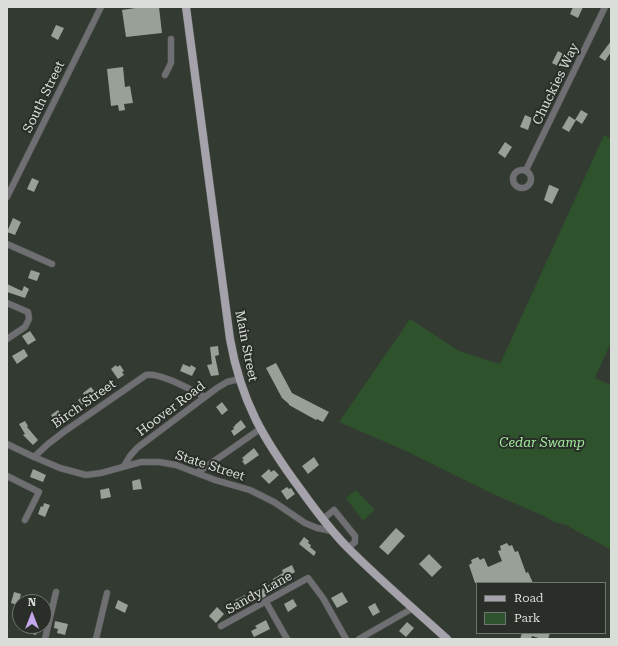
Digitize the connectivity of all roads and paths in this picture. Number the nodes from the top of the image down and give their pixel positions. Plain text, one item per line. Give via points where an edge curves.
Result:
1 (101, 7) edge
2 (186, 7) edge
3 (605, 7) edge
4 (172, 40) dead end
5 (165, 75) dead end
6 (526, 170) dead end
7 (7, 197) edge
8 (7, 244) edge
9 (52, 264) dead end
10 (7, 303) edge
11 (7, 339) edge
12 (239, 379) junction
13 (205, 397) junction
14 (260, 428) junction
15 (7, 444) edge
16 (34, 458) junction
17 (124, 466) junction
18 (197, 473) junction
19 (7, 476) edge
20 (323, 519) junction
21 (25, 520) dead end
22 (332, 531) junction
23 (348, 548) junction
24 (56, 592) dead end
25 (107, 593) dead end
26 (266, 602) junction
27 (413, 608) junction
28 (221, 626) dead end
29 (45, 639) edge
30 (96, 639) edge
31 (287, 639) edge
32 (346, 639) edge
33 (359, 639) edge
34 (447, 639) edge

1 - 7 street, South Street
2 - 12 main road, Main Street via 230,339
3 - 6 street, Chuckies Way
4 - 5 street via 171,63
8 - 9 street
10 - 11 street via 28,312 29,319 27,325
12 - 13 street, Hoover Road via 222,385
12 - 14 main road, Main Street
13 - 16 street, Birch Street via 150,374 65,431
13 - 17 street, Hoover Road via 137,448
14 - 18 street
14 - 20 main road, Main Street via 278,459
15 - 16 street, State Street
16 - 17 street, State Street via 86,475
17 - 18 street, State Street via 141,462 159,462
18 - 22 street, State Street via 257,493 305,523
19 - 21 street via 39,492
20 - 22 main road, Main Street
20 - 23 street via 334,510 355,536 355,542
22 - 23 main road, Main Street
23 - 27 main road, Main Street
24 - 29 street
25 - 30 street
26 - 28 street, Sandy Lane
26 - 31 street
26 - 32 street, Sandy Lane via 308,578 323,598
27 - 33 street
27 - 34 main road, Main Street

